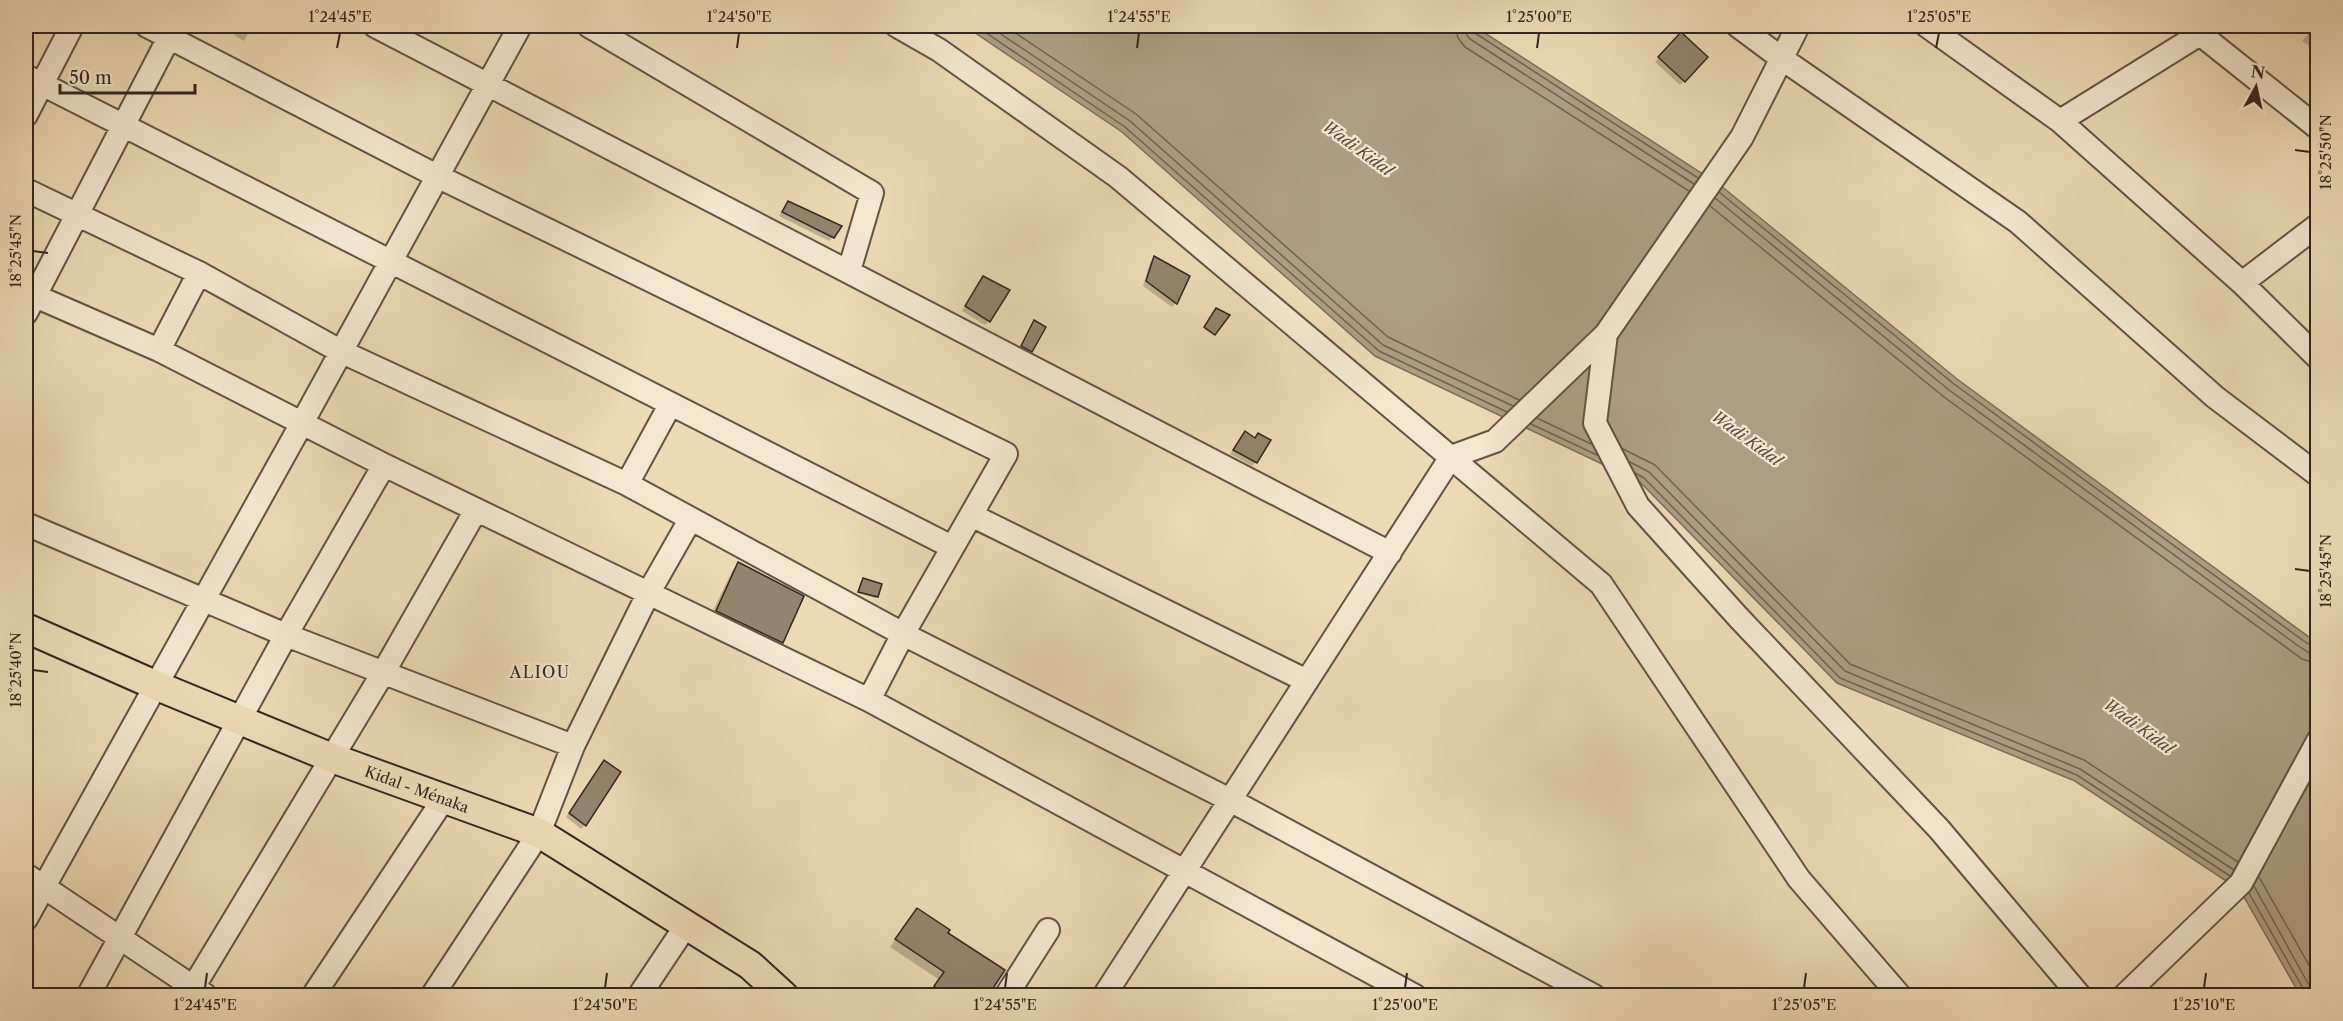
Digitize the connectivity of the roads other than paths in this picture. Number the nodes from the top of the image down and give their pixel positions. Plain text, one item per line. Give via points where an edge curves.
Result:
1 (72, 26) edge
2 (147, 26) edge
3 (375, 26) edge
4 (520, 26) edge
5 (589, 26) edge
6 (897, 26) edge
7 (1738, 26) edge
8 (1798, 26) edge
9 (1927, 26) edge
10 (2203, 30) edge
11 (172, 31) edge
12 (1781, 58) junction
13 (34, 80) edge
14 (489, 83) junction
15 (26, 115) edge
16 (2060, 121) junction
17 (123, 125) junction
18 (2318, 128) edge
19 (437, 176) junction
20 (26, 190) edge
21 (76, 216) junction
22 (2318, 225) edge
23 (391, 259) junction
24 (849, 271) junction
25 (199, 273) junction
26 (2242, 283) junction
27 (28, 300) edge
28 (1606, 334) junction
29 (159, 350) junction
30 (340, 351) junction
31 (2318, 358) edge
32 (670, 405) junction
33 (302, 423) junction
34 (1451, 457) junction
35 (384, 465) junction
36 (2318, 475) edge
37 (627, 484) junction
38 (476, 510) junction
39 (971, 515) junction
40 (690, 520) junction
41 (26, 524) edge
42 (952, 547) junction
43 (1390, 553) junction
44 (649, 592) junction
45 (202, 600) junction
46 (26, 628) edge
47 (903, 634) junction
48 (286, 635) junction
49 (382, 673) junction
50 (1307, 681) junction
51 (155, 685) junction
52 (869, 700) junction
53 (239, 720) junction
54 (2318, 741) edge
55 (573, 746) junction
56 (332, 758) junction
57 (445, 797) junction
58 (1230, 800) junction
59 (539, 833) junction
60 (1184, 870) junction
61 (34, 881) edge
62 (26, 919) edge
63 (687, 924) junction
64 (1048, 930) dead end
65 (120, 937) junction
66 (196, 993) edge
67 (88, 996) edge
68 (313, 996) edge
69 (432, 996) edge
70 (639, 996) edge
71 (784, 996) edge
72 (1006, 996) edge
73 (1104, 996) edge
74 (1415, 996) edge
75 (1594, 996) edge
76 (1900, 996) edge
77 (2080, 996) edge
78 (2124, 996) edge

1 - 13 street
2 - 11 street
3 - 14 street
4 - 14 street
5 - 24 street via 872,194
6 - 34 street via 939,50 1118,177
7 - 12 street
8 - 12 street
9 - 16 street
10 - 16 street
10 - 18 street
11 - 17 street
11 - 19 street
12 - 28 street via 1742,137
12 - 36 street via 2018,222 2215,397
13 - 15 street
13 - 17 street
14 - 19 street
14 - 24 street
16 - 26 street
17 - 21 street
17 - 23 street
19 - 23 street
19 - 39 street via 1006,454
20 - 21 street
21 - 25 street
21 - 27 street
22 - 26 street
23 - 30 street
23 - 32 street
24 - 43 street
25 - 29 street
25 - 30 street
26 - 31 street
27 - 29 street
28 - 34 street via 1495,441
28 - 77 street via 1595,423 1638,506 1939,829
29 - 33 street
30 - 33 street
30 - 37 street
32 - 37 street
32 - 42 street
33 - 35 street
33 - 45 street
34 - 43 street
34 - 76 street via 1601,584 1799,879
35 - 38 street
35 - 48 street
37 - 40 street
38 - 44 street
38 - 49 street
39 - 42 street
39 - 50 street
40 - 44 street
40 - 47 street
41 - 45 street
42 - 47 street
43 - 50 street
44 - 52 street
44 - 55 street
45 - 48 street
45 - 51 street
46 - 51 main road, Kidal - Ménaka
47 - 52 street
47 - 58 street
48 - 49 street
48 - 53 street
49 - 55 street
49 - 56 street
50 - 58 street
51 - 53 main road, Kidal - Ménaka
51 - 61 street
52 - 60 street
53 - 56 main road, Kidal - Ménaka
53 - 65 street
54 - 78 street via 2241,883
55 - 59 street
56 - 57 main road, Kidal - Ménaka
56 - 66 street
57 - 59 main road, Kidal - Ménaka
57 - 68 street
58 - 60 street
58 - 75 street
59 - 63 main road, Kidal - Ménaka
59 - 69 street
60 - 73 street
60 - 74 street
61 - 62 street
61 - 65 street
63 - 70 street
63 - 71 main road, Kidal - Ménaka via 750,965
64 - 72 street
65 - 66 street
65 - 67 street

